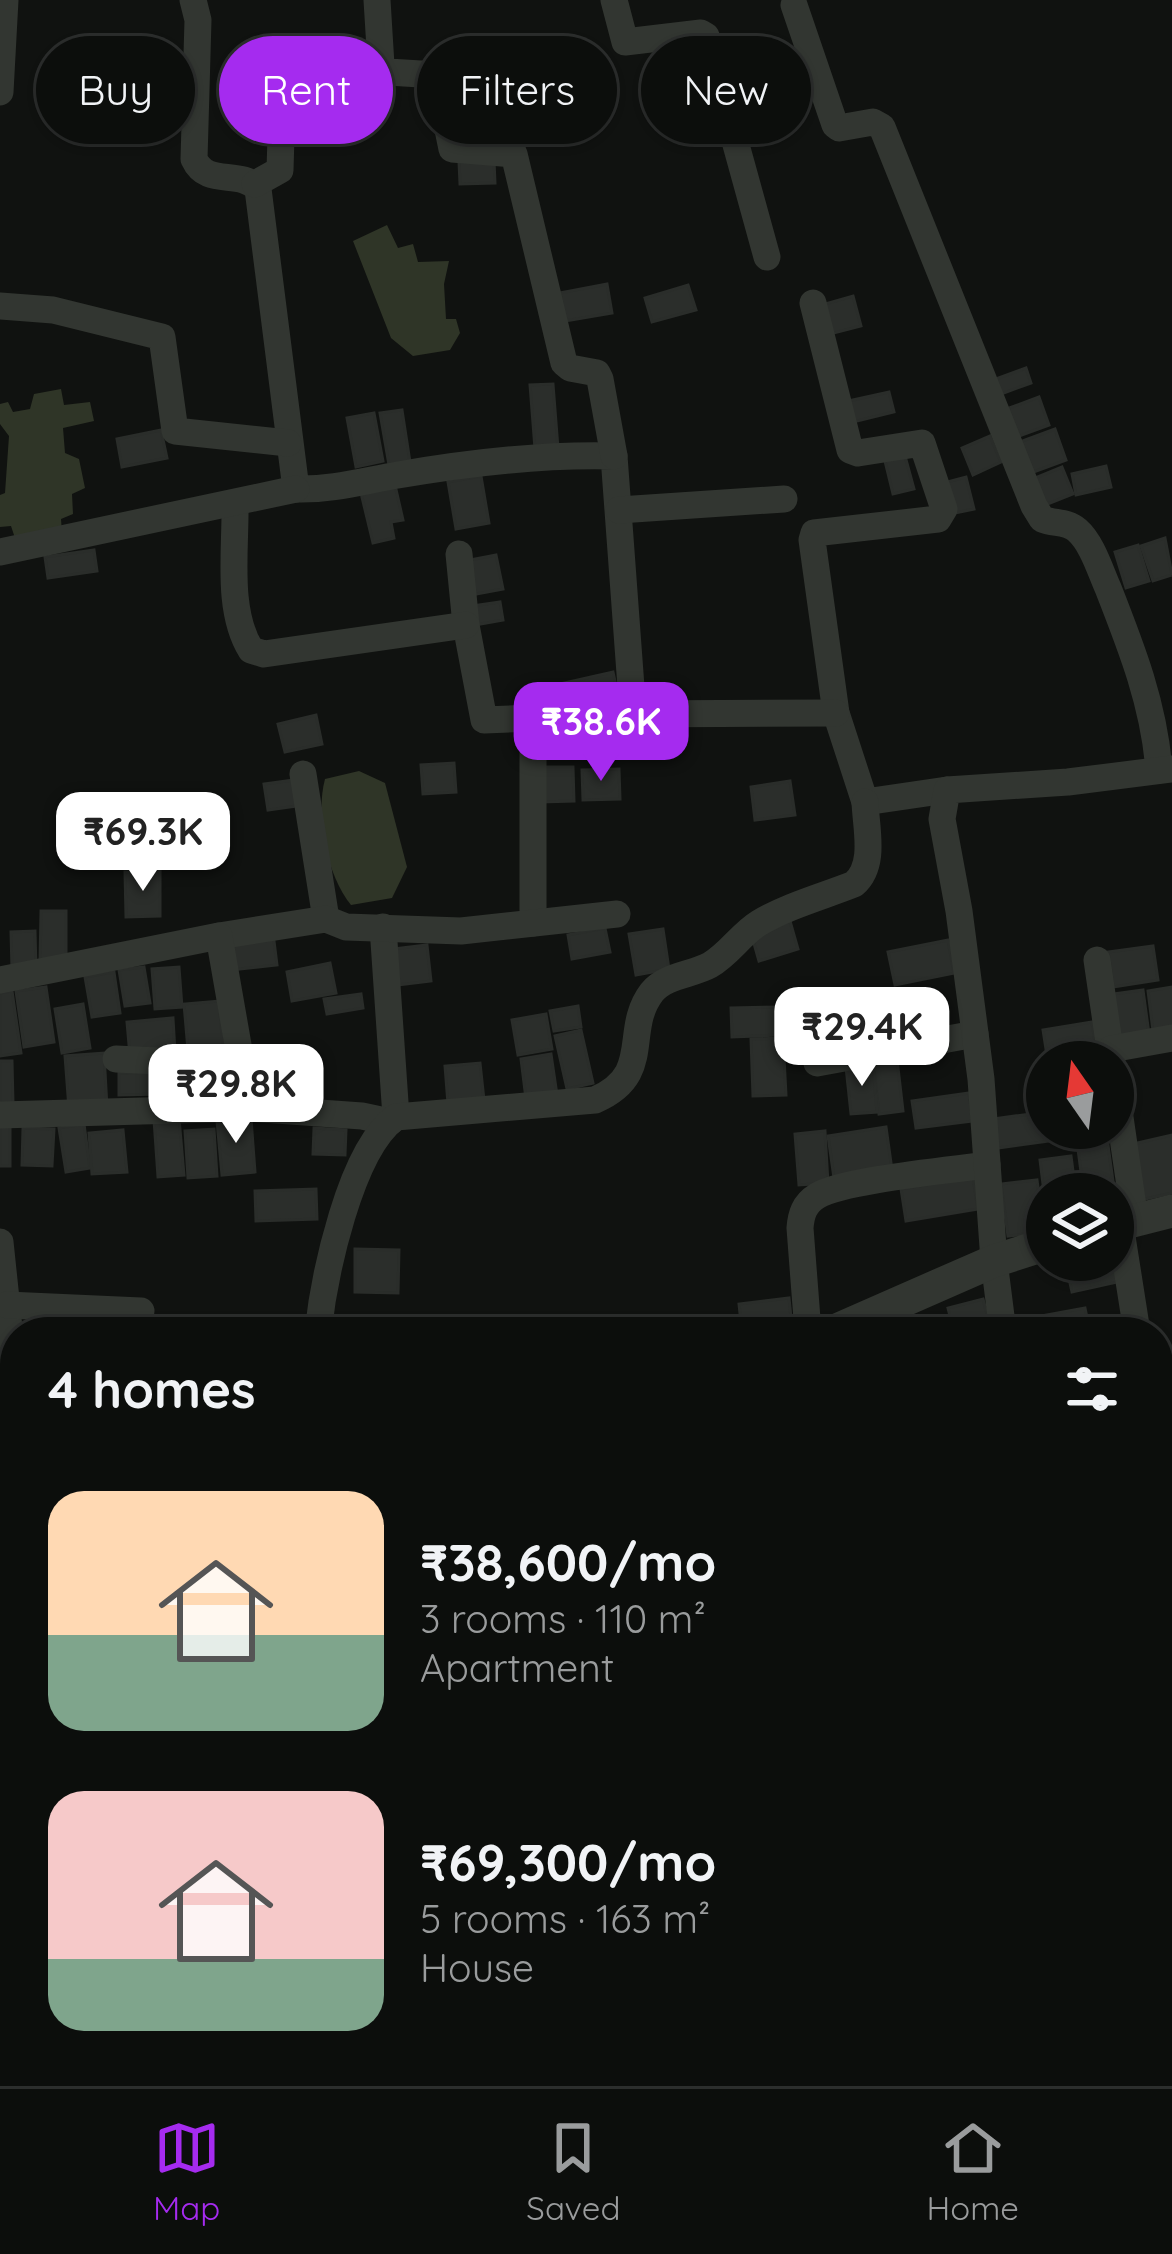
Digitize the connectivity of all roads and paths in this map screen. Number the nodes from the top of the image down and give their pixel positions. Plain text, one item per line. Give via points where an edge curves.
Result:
1 (5, 0) edge
2 (193, 0) edge
3 (377, 0) edge
4 (614, 0) edge
5 (794, 5) dead end
6 (0, 92) edge
7 (281, 144) edge
8 (255, 184) junction
9 (767, 256) dead end
10 (813, 303) dead end
11 (0, 306) edge
12 (288, 443) junction
13 (614, 456) junction
14 (296, 489) junction
15 (784, 499) dead end
16 (235, 502) junction
17 (619, 510) junction
18 (0, 552) edge
19 (459, 554) dead end
20 (466, 625) junction
21 (836, 713) junction
22 (633, 714) junction
23 (533, 720) junction
24 (1166, 770) edge
25 (303, 774) dead end
26 (947, 790) junction
27 (865, 802) junction
28 (616, 914) dead end
29 (326, 919) junction
30 (533, 923) junction
31 (383, 927) junction
32 (218, 936) junction
33 (1097, 960) dead end
34 (0, 980) edge
35 (975, 1034) junction
36 (1172, 1038) edge
37 (1110, 1041) edge
38 (1134, 1045) edge
39 (116, 1059) dead end
40 (817, 1063) dead end
41 (241, 1065) junction
42 (248, 1108) junction
43 (0, 1115) edge
44 (394, 1120) junction
45 (987, 1165) junction
46 (1172, 1211) edge
47 (1134, 1221) edge
48 (0, 1242) edge
49 (1026, 1251) edge
50 (994, 1261) junction
51 (1130, 1281) edge
52 (7, 1305) junction
53 (141, 1311) dead end
54 (8, 1317) edge
55 (321, 1317) edge
56 (807, 1317) edge
57 (892, 1317) edge
58 (1002, 1317) edge
59 (1135, 1317) edge

1 - 6 street
2 - 8 street via 194,159 207,176
3 - 13 street via 381,65 437,75 452,149 514,154 564,362 601,379
4 - 9 street via 625,42 706,36
5 - 24 street via 831,119 839,128 882,128 1034,506 1042,519 1080,532 1093,553 1144,677
7 - 8 street via 280,170
8 - 12 street
10 - 21 street via 850,450 922,443 944,509 938,519 814,533
11 - 12 street via 53,310 162,337 175,430
12 - 14 street
13 - 14 street via 569,454
13 - 17 street
14 - 16 street
15 - 17 street
16 - 18 street
16 - 20 street via 236,603 251,650
17 - 22 street
19 - 20 street
20 - 23 street via 481,717
21 - 22 street
21 - 27 street
22 - 23 street
23 - 30 street
24 - 26 street
25 - 29 street
26 - 27 street
26 - 35 street via 942,819
27 - 44 street via 863,876 766,919 708,967 662,983 646,1002 628,1077 615,1092
28 - 30 street
29 - 31 street
29 - 32 street
30 - 31 street via 461,931
31 - 44 street
32 - 34 street
32 - 41 street
33 - 37 street
35 - 40 street
35 - 45 street
36 - 38 street
39 - 41 street
41 - 42 street
42 - 43 street
42 - 44 street
44 - 55 street via 365,1156 333,1244
45 - 50 street
45 - 56 street via 812,1198 800,1228
46 - 47 street
48 - 52 street
49 - 50 street
50 - 57 street
50 - 58 street
51 - 59 street
52 - 53 street
52 - 54 street

